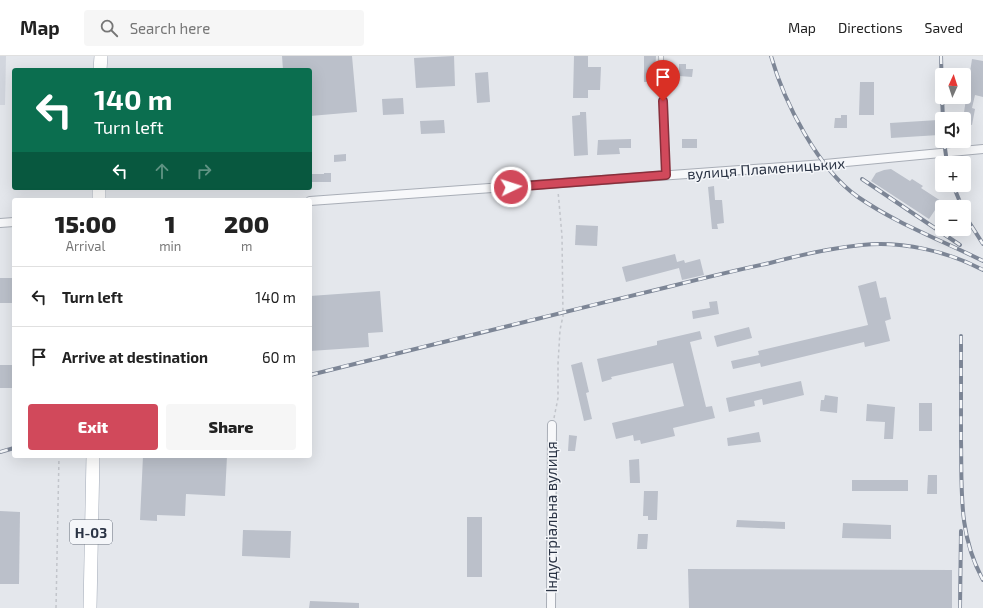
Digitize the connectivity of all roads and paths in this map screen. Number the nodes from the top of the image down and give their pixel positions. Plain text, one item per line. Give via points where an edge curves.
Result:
1 (101, 56) edge
2 (661, 56) edge
3 (100, 68) edge
4 (983, 149) edge
5 (666, 175) junction
6 (557, 184) junction
7 (312, 201) edge
8 (12, 222) edge
9 (0, 224) edge
10 (552, 425) joint
11 (59, 458) edge
12 (93, 458) edge
13 (88, 605) edge
14 (56, 608) edge
15 (551, 608) edge

1 - 3 main road
2 - 5 lane
4 - 5 street, вулиця Пламеницьких
5 - 6 street, вулиця Пламеницьких
6 - 7 street, вулиця Пламеницьких
6 - 10 path via 562,236 563,316 560,330 558,398
8 - 9 street
10 - 15 street, Індустріальна вулиця
11 - 14 path
12 - 13 main road, Н-03

